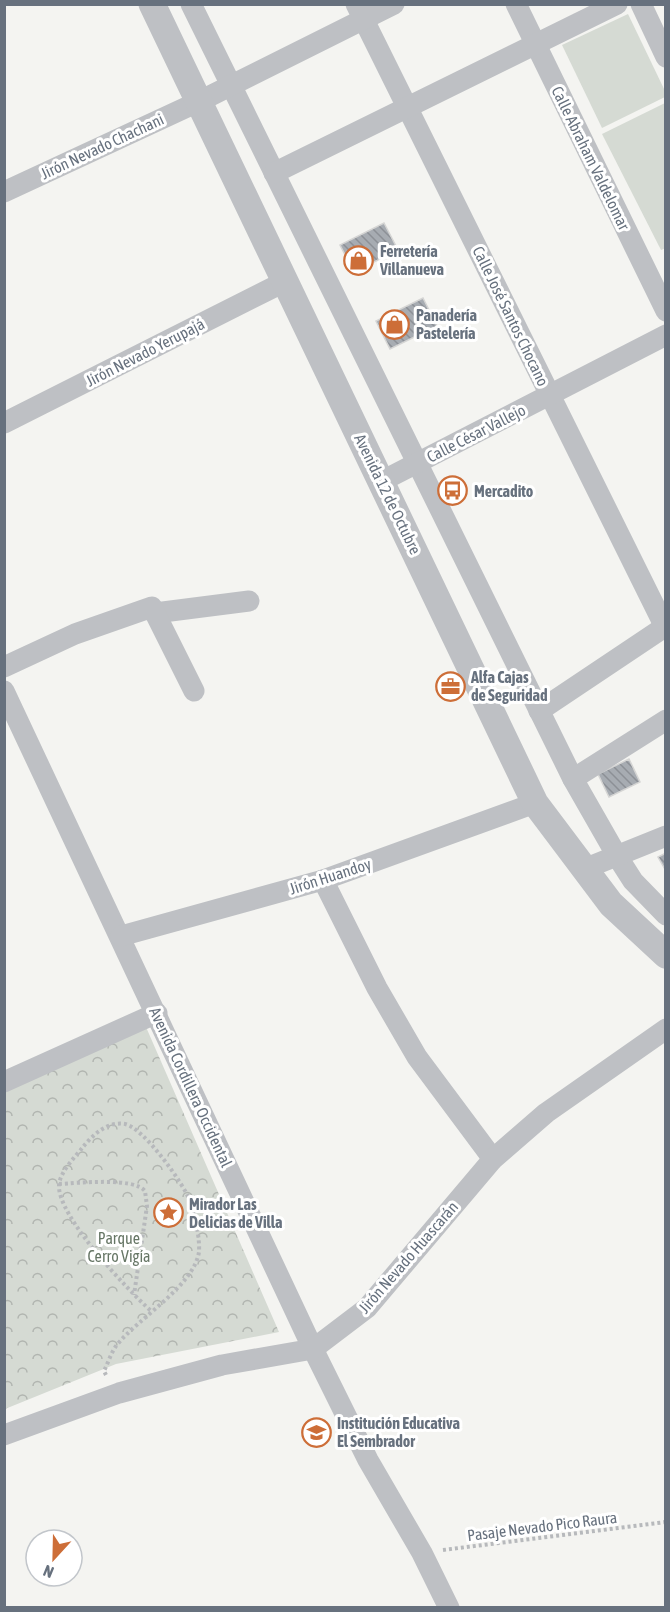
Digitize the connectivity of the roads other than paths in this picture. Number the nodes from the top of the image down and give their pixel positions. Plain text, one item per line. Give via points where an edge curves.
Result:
1 (152, 4) edge
2 (191, 4) edge
3 (394, 4) edge
4 (516, 4) edge
5 (617, 4) edge
6 (641, 4) edge
7 (360, 12) edge
8 (536, 44) junction
9 (666, 57) edge
10 (231, 86) junction
11 (200, 101) junction
12 (407, 107) junction
13 (274, 172) junction
14 (4, 192) edge
15 (286, 282) junction
16 (666, 311) edge
17 (666, 335) edge
18 (550, 395) junction
19 (4, 423) edge
20 (417, 463) junction
21 (382, 481) junction
22 (249, 601) dead end
23 (155, 613) junction
24 (665, 626) edge
25 (4, 667) edge
26 (4, 692) edge
27 (194, 692) dead end
28 (539, 711) junction
29 (666, 720) edge
30 (573, 779) junction
31 (535, 803) junction
32 (666, 836) edge
33 (617, 856) junction
34 (584, 870) junction
35 (323, 880) junction
36 (666, 915) edge
37 (121, 936) junction
38 (666, 955) edge
39 (157, 1013) junction
40 (666, 1029) edge
41 (4, 1082) edge
42 (494, 1159) junction
43 (313, 1349) junction
44 (4, 1435) edge
45 (449, 1608) edge

1 - 11 street, Avenida 12 de Octubre
2 - 10 street
3 - 7 street, Jirón Nevado Chachani
4 - 8 street, Calle Abraham Valdelomar
5 - 8 street
6 - 9 street
7 - 10 street, Jirón Nevado Chachani
7 - 12 street, Calle José Santos Chocano
8 - 12 street
8 - 16 street, Calle Abraham Valdelomar
10 - 11 street, Jirón Nevado Chachani
10 - 13 street
11 - 14 street, Jirón Nevado Chachani
11 - 15 street, Avenida 12 de Octubre
12 - 13 street
12 - 18 street, Calle José Santos Chocano
13 - 20 street
15 - 19 street, Jirón Nevado Yerupajá
15 - 21 street, Avenida 12 de Octubre
17 - 18 street, Calle César Vallejo
18 - 20 street, Calle César Vallejo
18 - 24 street, Calle José Santos Chocano
20 - 21 street, Calle César Vallejo
20 - 28 street
21 - 31 street, Avenida 12 de Octubre
22 - 23 street
23 - 25 street via 152,607 75,634
23 - 27 street
24 - 28 street
26 - 37 street, Avenida Cordillera Occidental
28 - 30 street
29 - 30 street
30 - 33 street
31 - 34 street, Avenida 12 de Octubre
31 - 35 street, Jirón Huandoy
32 - 33 street
33 - 34 street
33 - 36 street via 633,881
34 - 38 street, Avenida 12 de Octubre via 611,904
35 - 37 street, Jirón Huandoy
35 - 42 street via 417,1057
37 - 39 street, Avenida Cordillera Occidental
39 - 41 street
39 - 43 street, Avenida Cordillera Occidental
40 - 42 street, Jirón Nevado Huascarán via 546,1113
42 - 43 street, Jirón Nevado Huascarán via 367,1308
43 - 44 street, Jirón Nevado Huascarán via 222,1365 112,1396
43 - 45 street, Avenida Cordillera Occidental

